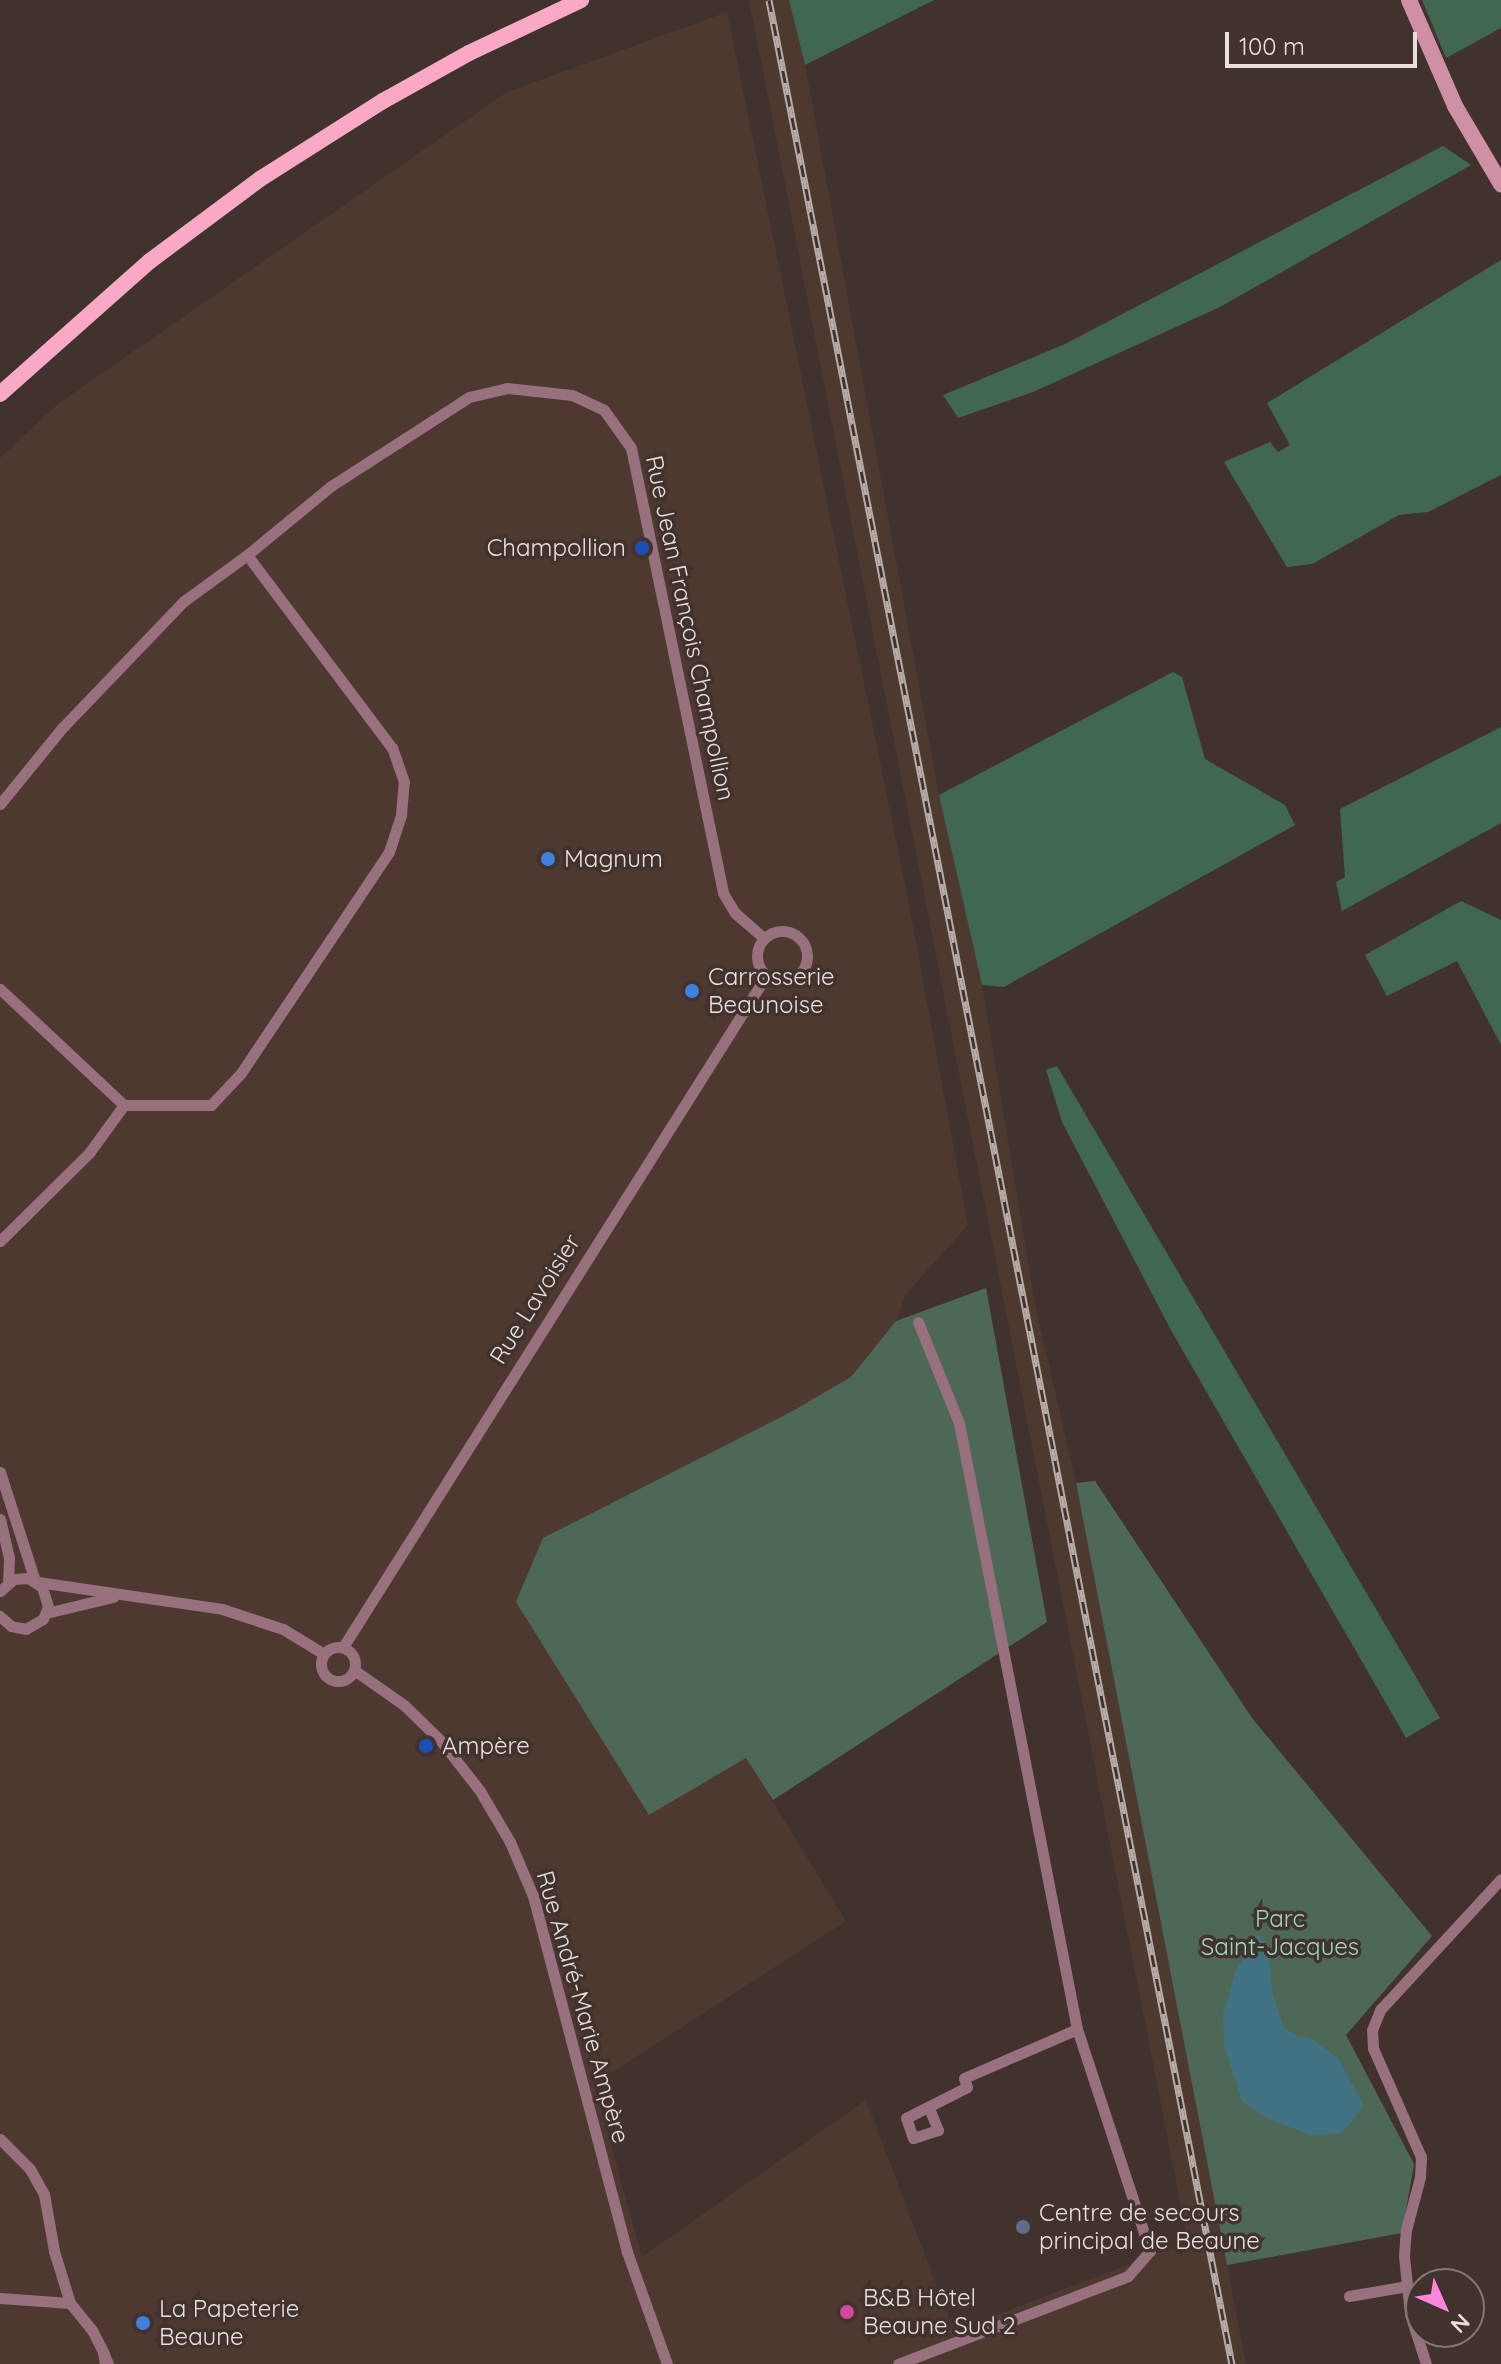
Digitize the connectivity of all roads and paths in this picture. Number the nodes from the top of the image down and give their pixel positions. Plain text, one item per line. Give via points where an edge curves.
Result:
1 (581, 0) edge
2 (1409, 0) edge
3 (1501, 184) edge
4 (0, 394) edge
5 (247, 555) junction
6 (0, 804) edge
7 (764, 938) junction
8 (766, 976) junction
9 (0, 989) edge
10 (124, 1105) junction
11 (0, 1241) edge
12 (918, 1322) dead end
13 (0, 1472) edge
14 (0, 1519) edge
15 (36, 1582) junction
16 (4, 1587) edge
17 (125, 1595) junction
18 (46, 1613) junction
19 (1, 1619) edge
20 (343, 1647) junction
21 (324, 1654) junction
22 (354, 1670) junction
23 (1501, 1879) edge
24 (1077, 2029) junction
25 (929, 2108) dead end
26 (0, 2139) edge
27 (1407, 2268) edge
28 (1405, 2286) edge
29 (1349, 2296) dead end
30 (0, 2298) edge
31 (70, 2303) junction
32 (106, 2360) edge
33 (667, 2364) edge
34 (898, 2364) edge

1 - 4 main road via 427,77 260,179 150,261
2 - 3 main road via 1455,106
5 - 6 street, Rue Jean François Champollion via 184,601 62,728
5 - 7 street, Rue Jean François Champollion via 331,486 469,397 496,389 540,391 572,395 604,410 624,434 636,466 723,893 741,920
5 - 10 street via 392,748 404,782 401,814 389,852 241,1073 211,1105
7 - 8 street via 757,957
7 - 8 street via 778,931 792,933 804,942 808,957 793,979 779,982
8 - 20 street, Rue Lavoisier
9 - 10 street
10 - 11 street via 89,1153
12 - 24 street via 959,1423
13 - 15 street
14 - 16 street via 9,1557
15 - 16 street via 21,1578
15 - 17 street
15 - 18 street via 48,1600
17 - 18 street
17 - 21 street via 243,1615 283,1629
18 - 19 street via 26,1629
20 - 21 street
20 - 22 street, Rue André-Marie Ampère via 352,1654
21 - 22 street via 322,1670 329,1679 341,1681
22 - 33 street, Rue André-Marie Ampère via 404,1705 441,1741 510,1842 533,1896 627,2252
23 - 27 street via 1380,2010 1372,2030 1373,2048 1421,2157 1406,2230
24 - 25 street via 964,2078 967,2087
24 - 34 street via 1150,2251 1128,2276
26 - 31 street via 30,2169 44,2194
28 - 29 street
30 - 31 street
31 - 32 street via 92,2330

